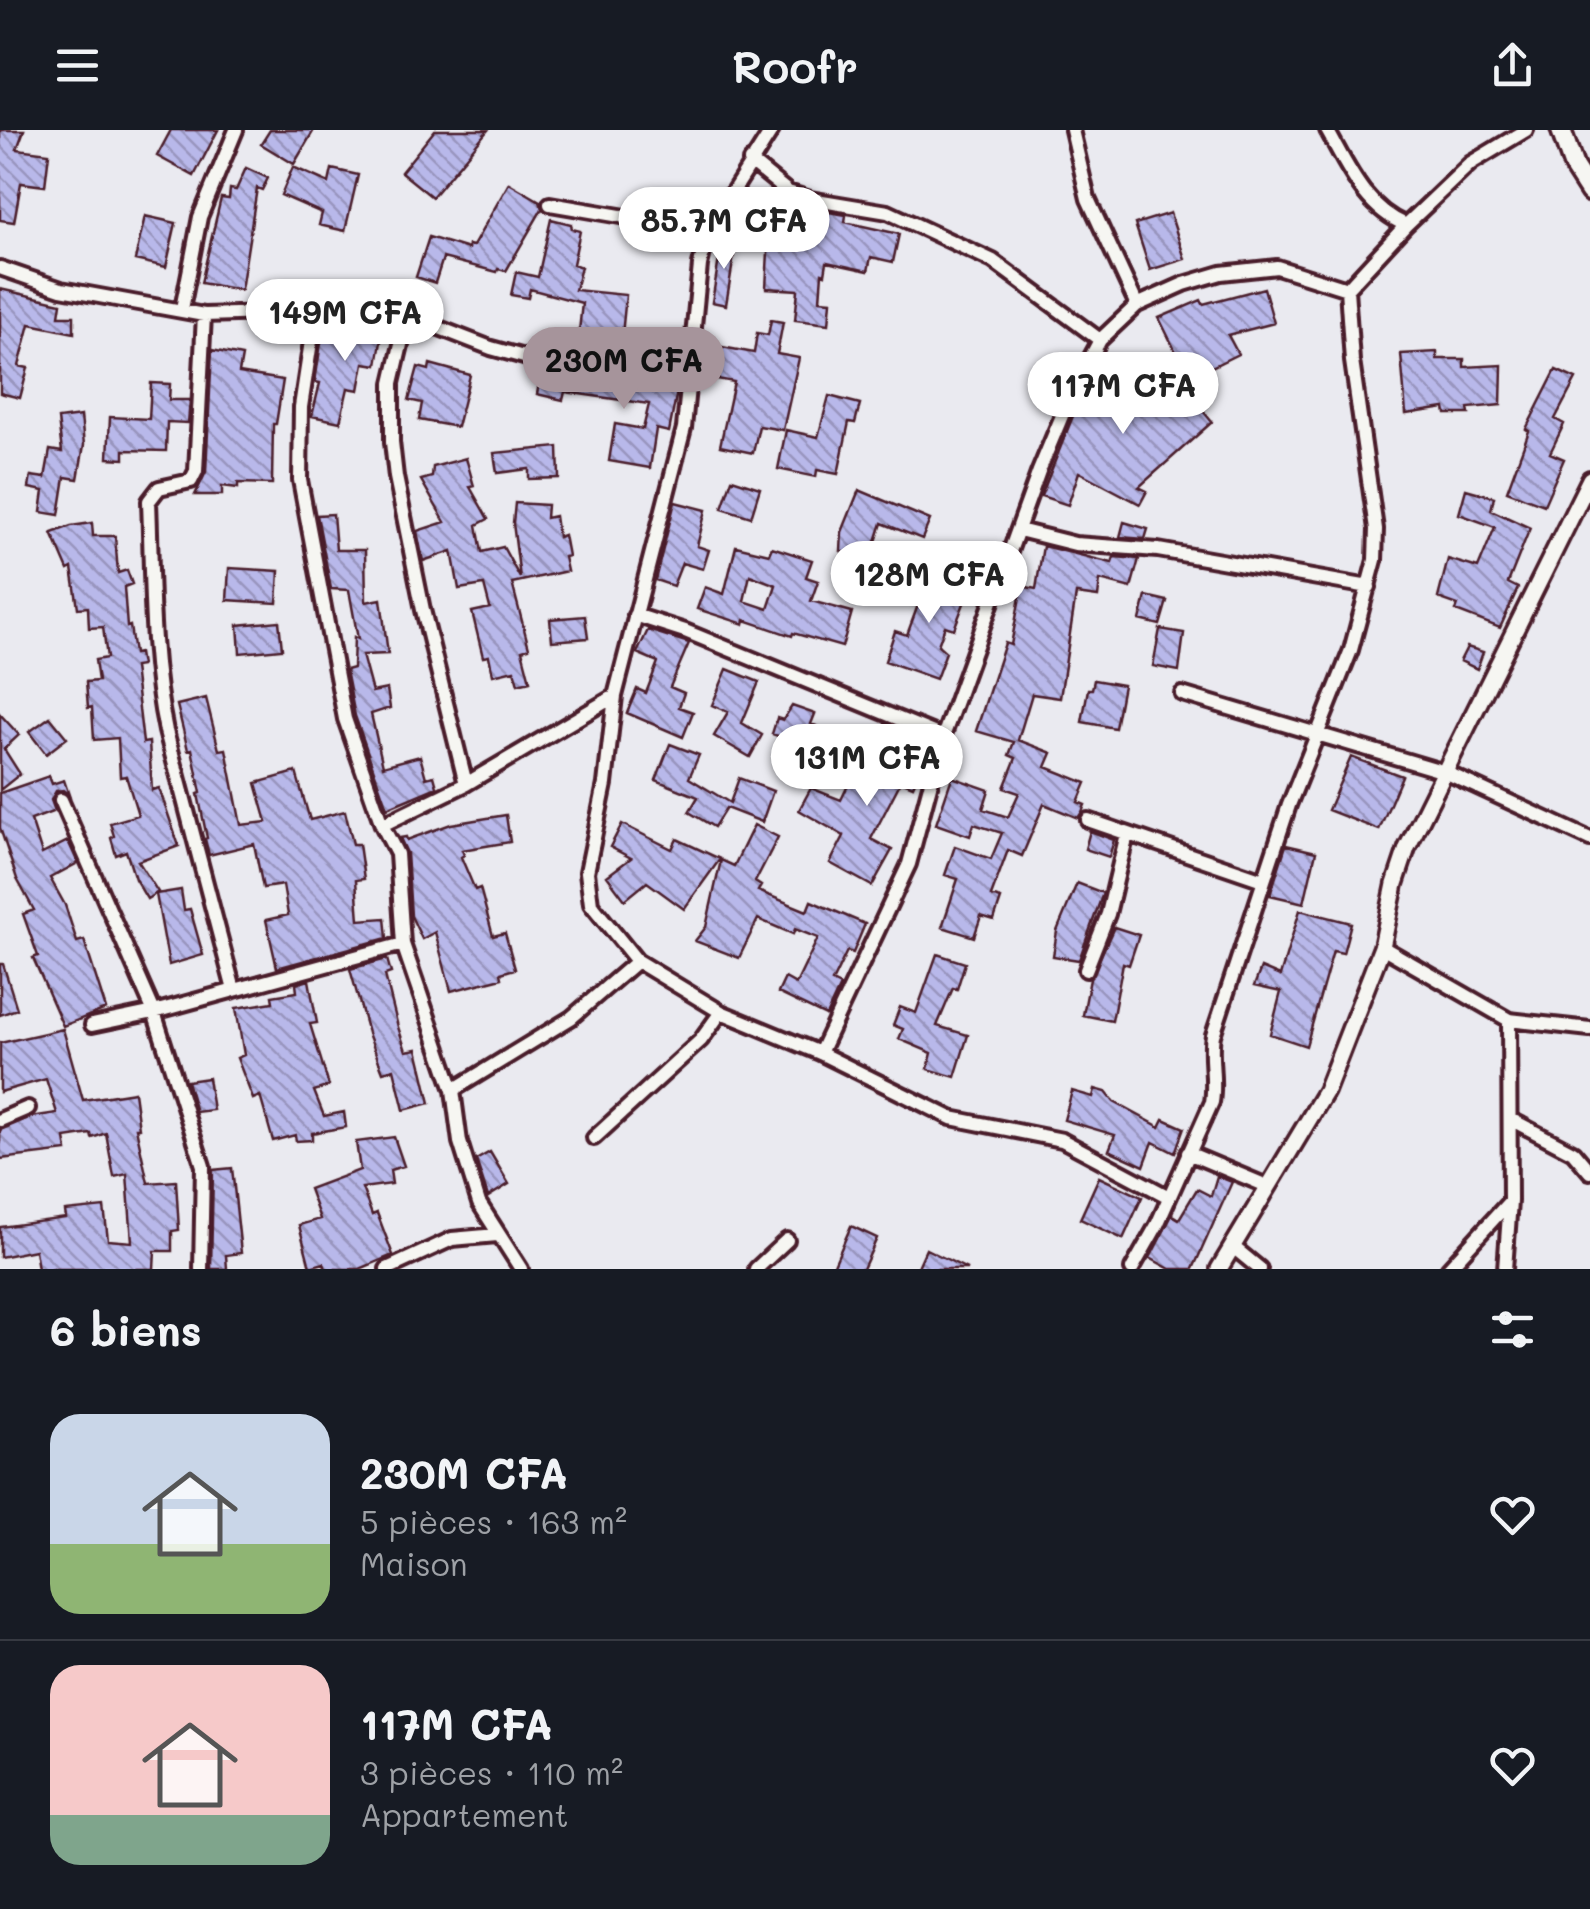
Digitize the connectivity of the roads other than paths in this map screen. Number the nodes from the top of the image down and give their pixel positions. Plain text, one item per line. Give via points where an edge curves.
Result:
1 (236, 130) edge
2 (772, 130) edge
3 (1072, 130) edge
4 (1327, 130) edge
5 (1526, 130) edge
6 (1561, 130) edge
7 (750, 161) junction
8 (1590, 192) edge
9 (550, 204) dead end
10 (1406, 225) junction
11 (708, 231) junction
12 (0, 268) edge
13 (1347, 289) junction
14 (318, 302) junction
15 (1137, 305) junction
16 (182, 309) junction
17 (204, 315) junction
18 (408, 315) junction
19 (1100, 340) junction
20 (692, 371) junction
21 (1590, 479) edge
22 (1020, 530) junction
23 (1370, 587) junction
24 (635, 615) junction
25 (1182, 694) dead end
26 (614, 696) junction
27 (943, 737) junction
28 (1318, 737) junction
29 (1444, 772) junction
30 (466, 784) junction
31 (61, 800) dead end
32 (1088, 820) dead end
33 (382, 825) junction
34 (1127, 834) junction
35 (1590, 840) edge
36 (1263, 880) junction
37 (404, 944) junction
38 (1382, 947) junction
39 (637, 961) junction
40 (1086, 970) dead end
41 (234, 990) junction
42 (154, 1012) junction
43 (721, 1012) junction
44 (1509, 1020) junction
45 (92, 1024) dead end
46 (1590, 1029) edge
47 (820, 1053) junction
48 (452, 1090) junction
49 (28, 1108) dead end
50 (1510, 1119) junction
51 (0, 1120) edge
52 (594, 1138) dead end
53 (1188, 1153) junction
54 (1590, 1172) edge
55 (1267, 1186) junction
56 (1169, 1197) junction
57 (1510, 1200) junction
58 (497, 1235) junction
59 (787, 1240) dead end
60 (1232, 1246) junction
61 (200, 1269) edge
62 (387, 1269) edge
63 (521, 1269) edge
64 (756, 1269) edge
65 (1132, 1269) edge
66 (1219, 1269) edge
67 (1260, 1269) edge
68 (1448, 1269) edge
69 (1505, 1269) edge

1 - 16 street via 200,216
2 - 7 street
3 - 15 street via 1088,198
4 - 10 street via 1361,190 1387,217
5 - 10 street via 1471,163
6 - 8 main road
7 - 11 street
7 - 19 street via 788,192 888,212 993,261
9 - 11 street
10 - 13 street
11 - 20 street
12 - 16 street via 61,289
13 - 15 street via 1276,267 1221,273
13 - 23 street via 1376,528
14 - 17 street via 269,313
14 - 18 street via 346,299
14 - 33 street via 301,407 300,480 346,719
15 - 19 street
16 - 17 street
17 - 41 street via 196,471 190,480 160,488 149,501 152,598 166,731
18 - 20 street via 491,348 575,370
18 - 30 street via 392,383 396,477
19 - 22 street via 1055,432
20 - 24 street via 676,468
21 - 29 street
22 - 23 street
22 - 27 street
23 - 28 street
24 - 26 street
24 - 27 street
25 - 28 street
26 - 30 street
26 - 39 street via 587,872 591,904
27 - 47 street via 909,864
28 - 29 street
28 - 36 street
29 - 35 street
29 - 38 street via 1407,848
30 - 33 street
31 - 42 street
32 - 34 street
33 - 37 street via 397,854
34 - 36 street
34 - 40 street
36 - 53 street via 1212,1035 1212,1102
37 - 41 street
37 - 48 street
38 - 44 street
38 - 55 street via 1326,1090
39 - 43 street
39 - 48 street via 571,1018
41 - 42 street
42 - 45 street
42 - 61 street via 202,1166
43 - 47 street
43 - 52 street via 700,1040
44 - 46 street
44 - 50 street
47 - 56 street via 952,1118 1062,1140
48 - 58 street via 460,1142
49 - 51 street
50 - 54 street via 1573,1152
50 - 57 street
53 - 55 street
53 - 56 street
55 - 60 street
56 - 65 street
57 - 68 street
57 - 69 street
58 - 62 street via 452,1239
58 - 63 street
59 - 64 street
60 - 66 street
60 - 67 street

